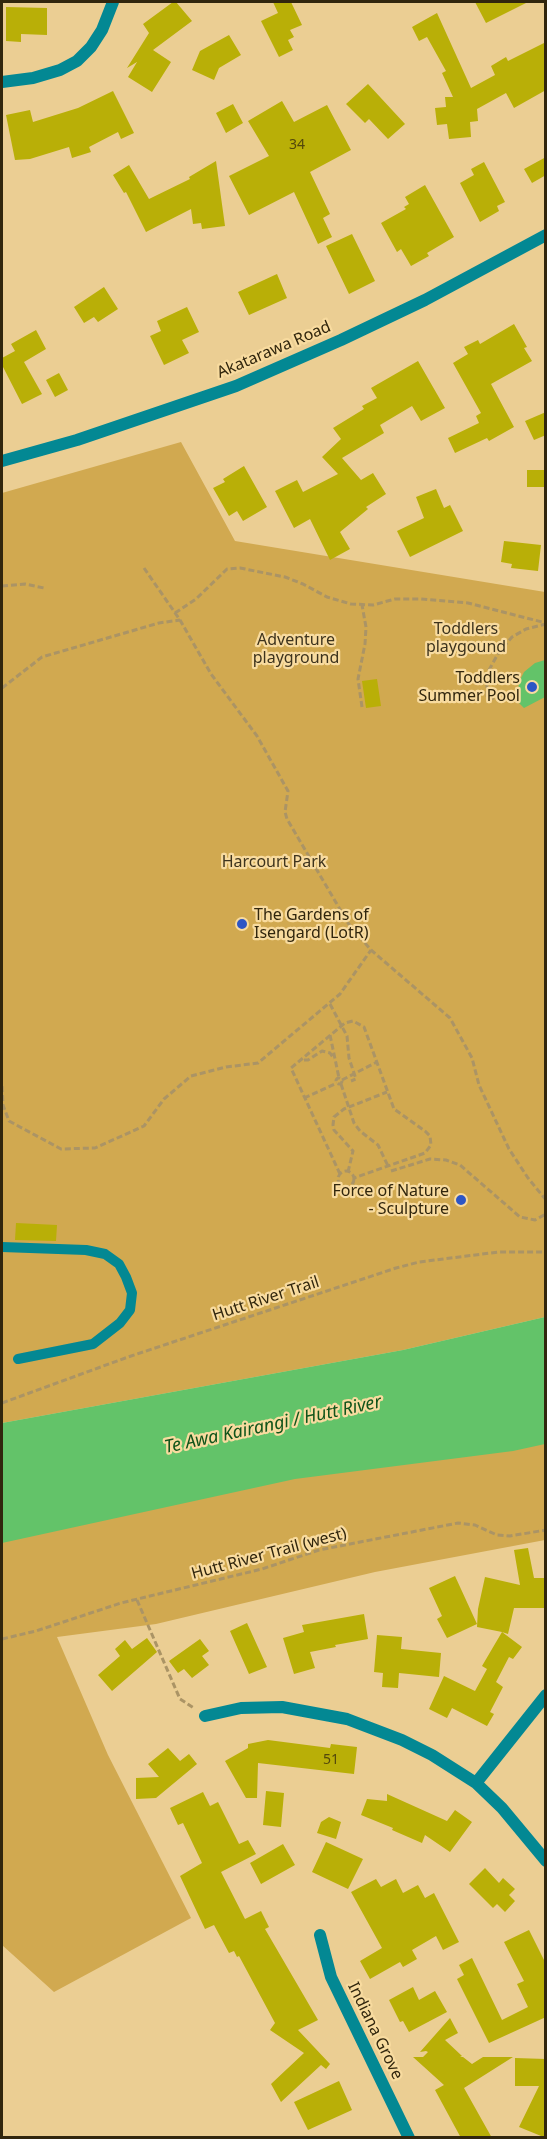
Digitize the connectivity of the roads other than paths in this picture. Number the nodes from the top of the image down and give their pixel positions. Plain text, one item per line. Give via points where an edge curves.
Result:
1 (113, 2) edge
2 (2, 82) edge
3 (546, 235) edge
4 (2, 461) edge
5 (2, 1247) edge
6 (18, 1359) dead end
7 (546, 1695) edge
8 (205, 1716) road end
9 (476, 1783) junction
10 (546, 1861) edge
11 (320, 1935) dead end
12 (409, 2138) edge

1 - 2 street via 102,30 77,61 33,78
3 - 4 street, Akatarawa Road via 425,300 236,386
5 - 6 lane via 105,1254 119,1264 132,1293 130,1310 93,1344
7 - 9 street
8 - 9 street via 262,1706 347,1719 412,1745
9 - 10 street
11 - 12 street, Indiana Grove via 331,1977

